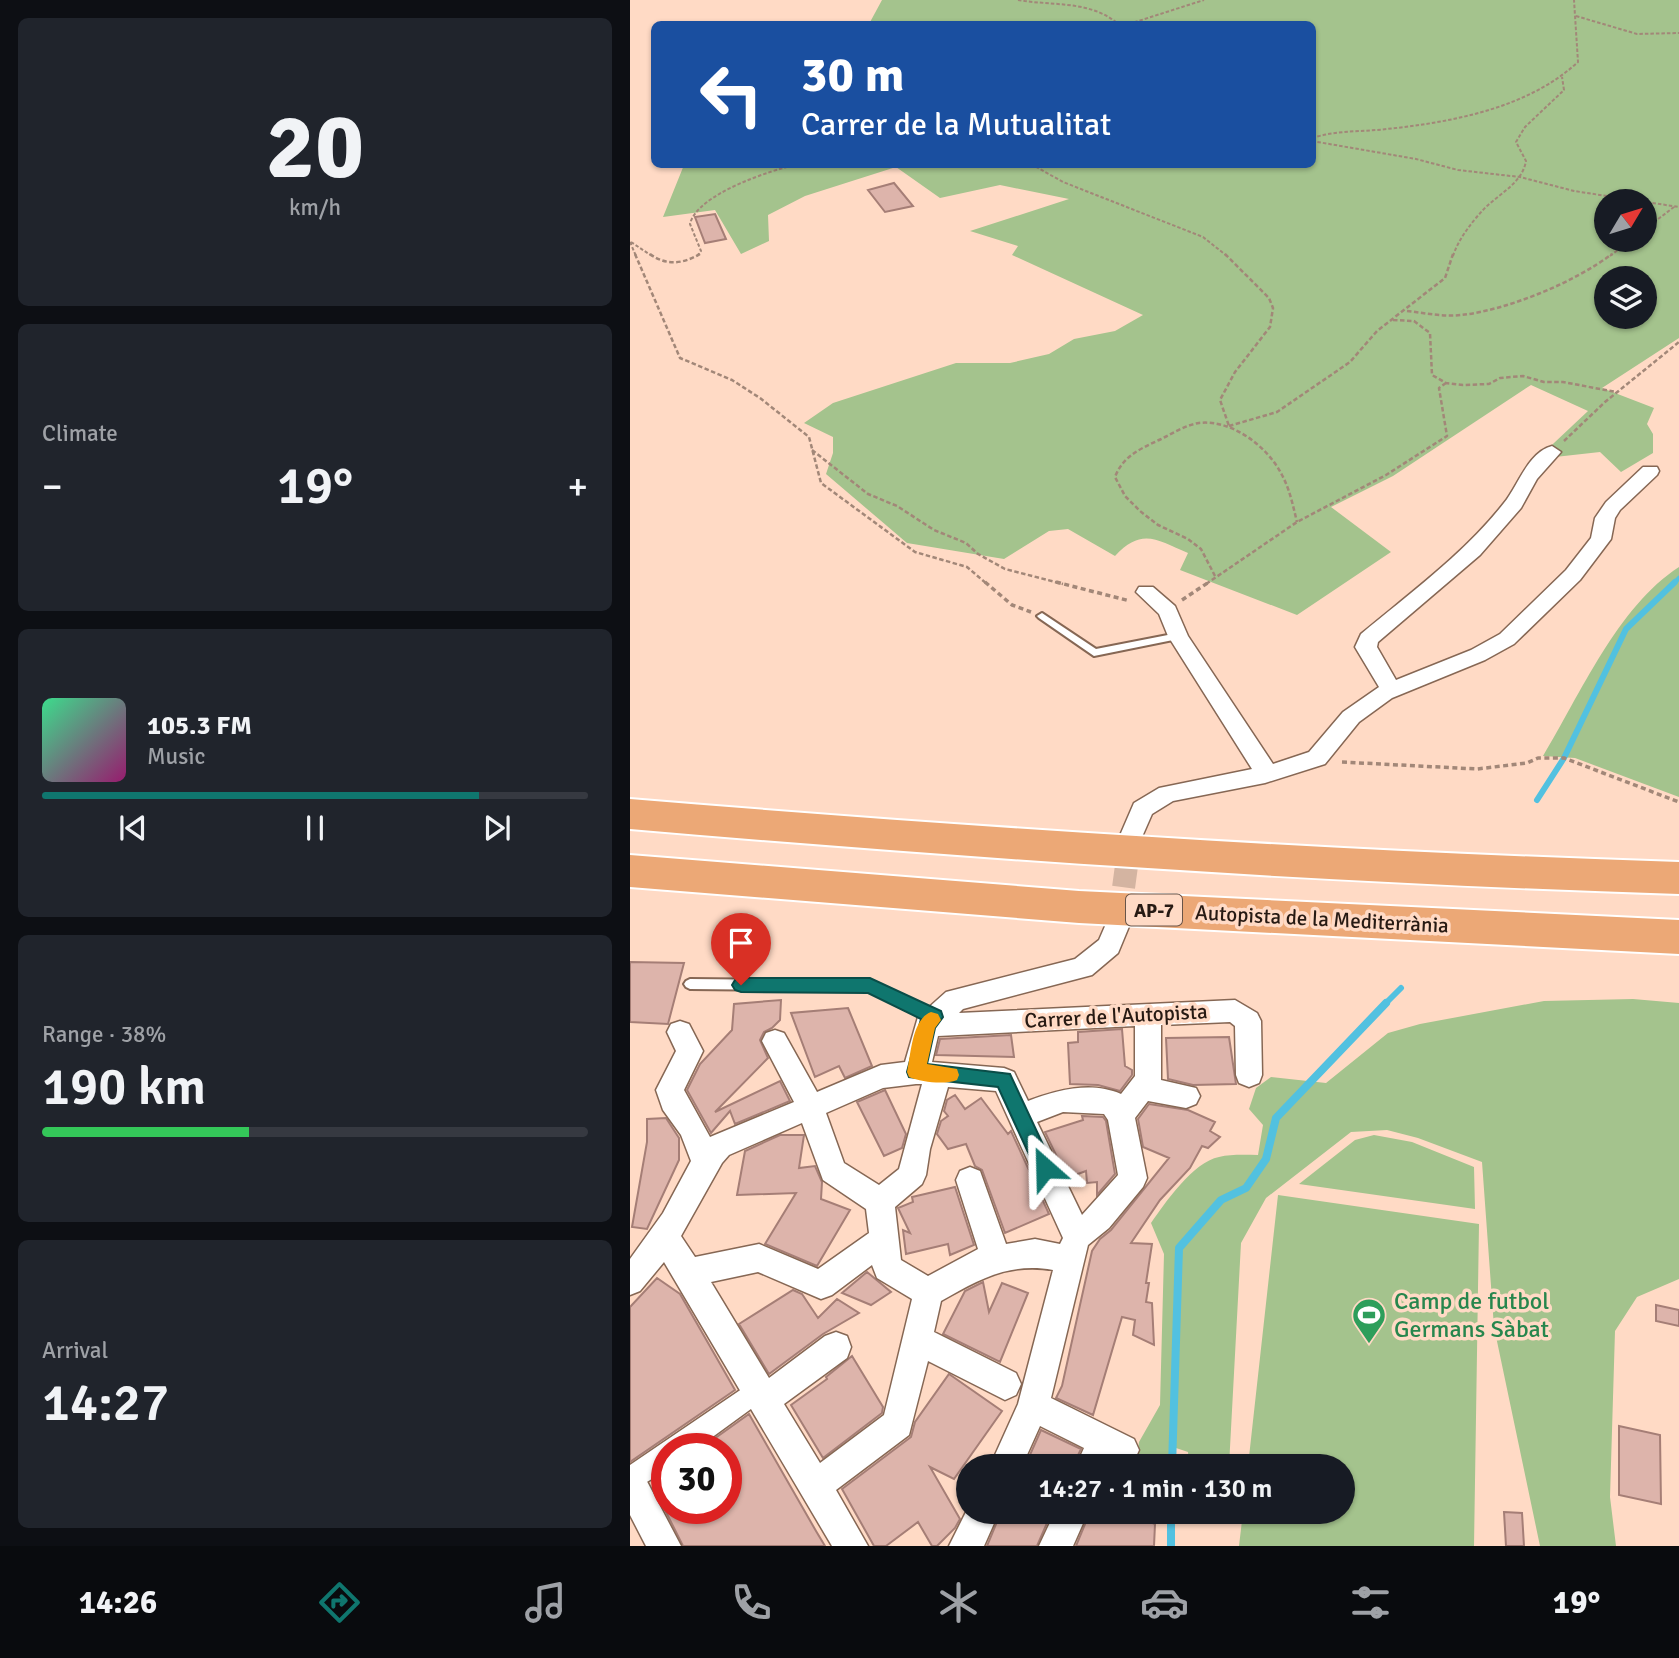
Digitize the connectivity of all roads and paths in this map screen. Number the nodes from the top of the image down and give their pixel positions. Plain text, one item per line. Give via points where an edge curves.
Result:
1 (1018, 0) edge
2 (1205, 0) edge
3 (1574, 0) edge
4 (1576, 15) junction
5 (1116, 21) edge
6 (1135, 21) edge
7 (1679, 33) edge
8 (1562, 77) junction
9 (1316, 137) edge
10 (1316, 140) edge
11 (783, 168) edge
12 (1038, 168) edge
13 (1520, 177) junction
14 (1677, 207) edge
15 (1657, 221) edge
16 (630, 242) edge
17 (1615, 252) edge
18 (1407, 312) dead end
19 (1393, 320) junction
20 (1679, 342) edge
21 (1446, 383) junction
22 (1616, 392) junction
23 (1229, 426) junction
24 (812, 450) junction
25 (1552, 452) joint
26 (1650, 471) dead end
27 (1297, 522) junction
28 (1216, 577) junction
29 (1146, 592) dead end
30 (1168, 611) junction
31 (1042, 616) joint
32 (1178, 636) junction
33 (1391, 689) junction
34 (1317, 758) junction
35 (1265, 775) junction
36 (1679, 802) edge
37 (630, 814) edge
38 (1130, 840) tunnel mouth
39 (630, 871) edge
40 (1679, 878) edge
41 (1118, 924) tunnel mouth
42 (1679, 937) edge
43 (690, 984) dead end
44 (1148, 1015) junction
45 (931, 1021) junction
46 (680, 1032) dead end
47 (775, 1041) dead end
48 (927, 1073) junction
49 (1249, 1075) dead end
50 (1143, 1086) junction
51 (1186, 1096) dead end
52 (810, 1106) junction
53 (1020, 1116) junction
54 (1121, 1116) junction
55 (705, 1160) junction
56 (970, 1180) dead end
57 (880, 1202) junction
58 (664, 1236) junction
59 (1074, 1248) junction
60 (885, 1253) junction
61 (996, 1259) junction
62 (688, 1273) junction
63 (630, 1281) edge
64 (928, 1292) junction
65 (917, 1339) junction
66 (836, 1348) dead end
67 (1005, 1384) dead end
68 (761, 1395) junction
69 (1033, 1406) junction
70 (700, 1433) edge
71 (1107, 1452) edge
72 (1011, 1454) edge
73 (651, 1466) edge
74 (630, 1481) edge
75 (816, 1486) junction
76 (977, 1524) edge
77 (1066, 1524) edge
78 (664, 1546) edge
79 (851, 1546) edge
80 (966, 1546) edge
81 (1056, 1546) edge

1 - 5 path via 1091,10
2 - 6 path
3 - 4 path
4 - 7 path via 1637,34
4 - 8 path via 1578,62
8 - 9 path via 1532,94 1430,122
8 - 13 path via 1564,90 1557,101 1521,130 1516,142 1526,161
10 - 13 path via 1458,170
11 - 16 path via 760,174 699,207 690,220 701,254 683,262 664,262 639,243
12 - 23 path via 1203,237 1269,298 1273,309 1270,327 1220,400
13 - 14 path via 1562,189
13 - 19 path via 1483,210 1456,246 1445,278
14 - 15 path
16 - 24 path via 680,358 732,380 760,398 809,437
17 - 18 path via 1590,271 1537,295 1464,315
19 - 21 path via 1414,321 1430,333 1432,374
19 - 23 path via 1350,362 1276,412
20 - 22 path
21 - 22 path via 1489,384 1523,376
21 - 27 path via 1439,388 1447,436 1387,475
22 - 25 path
23 - 27 path via 1278,468
23 - 28 path via 1199,423 1140,448 1118,464 1115,477 1139,511 1201,548
24 - 30 path via 868,494 966,543 1005,569
24 - 31 path via 821,483 915,552 967,567 1012,605
25 - 33 street via 1474,551 1368,639 1366,647
26 - 33 street via 1613,506 1601,539 1573,575 1517,631 1485,652
27 - 28 path
28 - 30 path
29 - 30 street
30 - 32 street
31 - 32 lane via 1094,653
32 - 35 street via 1262,763
33 - 34 street via 1351,717
34 - 35 street
34 - 36 path via 1334,765 1345,761 1477,769 1564,758
35 - 38 street via 1167,794 1142,809
37 - 40 highway via 1315,865
39 - 42 highway, Autopista de la Mediterrània / AP-7 via 1079,906
41 - 45 street via 1109,946 1083,968 956,1000
43 - 45 lane via 870,986
44 - 45 street, Carrer de l'Autopista
44 - 49 street, Carrer de l'Autopista via 1235,1011 1248,1021
44 - 50 street via 1148,1079
45 - 48 street
46 - 55 street via 690,1051 670,1090
47 - 52 street
48 - 52 street via 881,1077
48 - 53 street via 1004,1080
48 - 57 street via 912,1175
50 - 51 street
50 - 54 street
52 - 55 street via 727,1142
52 - 57 street via 833,1171
53 - 54 street via 1063,1100 1111,1102
53 - 59 street
54 - 59 street via 1133,1178
55 - 58 street
56 - 61 street
57 - 60 street
58 - 62 street
58 - 63 street
59 - 61 street
59 - 69 street
60 - 62 street via 821,1284 759,1258
60 - 64 street
61 - 64 street
62 - 68 street
64 - 65 street
65 - 67 street
65 - 75 street via 898,1424
66 - 68 street
68 - 70 street
68 - 75 street
69 - 71 street
69 - 72 street
73 - 74 street
74 - 78 street
75 - 79 street
76 - 80 street
77 - 81 street

